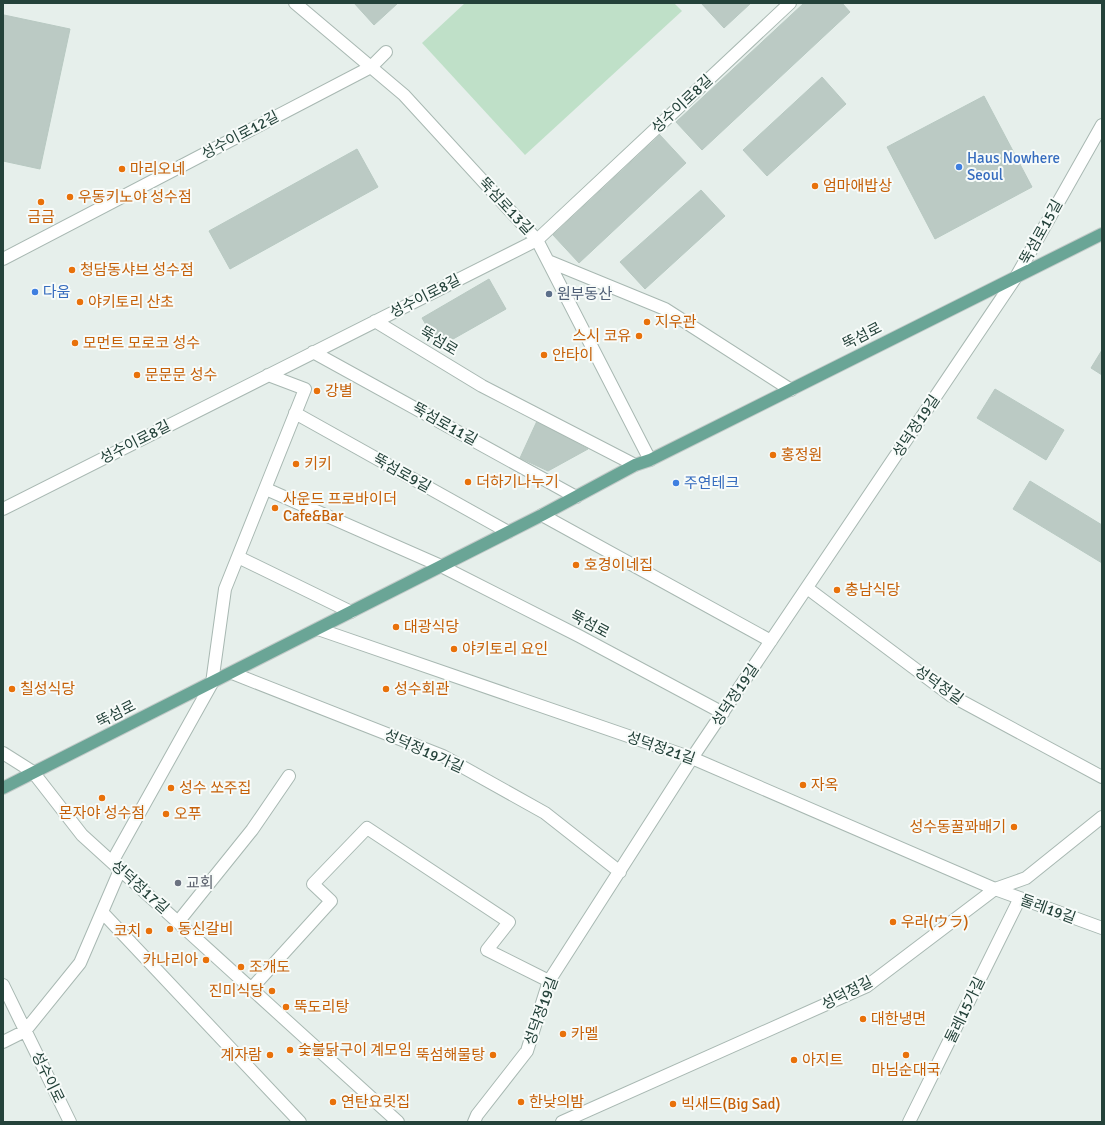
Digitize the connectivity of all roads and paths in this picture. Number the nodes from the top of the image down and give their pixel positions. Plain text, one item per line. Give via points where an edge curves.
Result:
1 (295, 3) edge
2 (790, 3) edge
3 (386, 52) dead end
4 (371, 67) junction
5 (1102, 125) edge
6 (1102, 234) edge
7 (537, 240) junction
8 (3, 259) edge
9 (548, 261) junction
10 (1016, 276) junction
11 (375, 321) junction
12 (313, 352) junction
13 (268, 375) junction
14 (791, 390) junction
15 (295, 413) junction
16 (650, 460) junction
17 (635, 465) junction
18 (266, 489) junction
19 (576, 497) junction
20 (3, 509) edge
21 (542, 515) junction
22 (508, 532) junction
23 (238, 558) junction
24 (441, 566) junction
25 (807, 588) junction
26 (351, 612) junction
27 (318, 629) junction
28 (771, 641) junction
29 (232, 673) junction
30 (212, 683) junction
31 (723, 713) junction
32 (3, 753) edge
33 (692, 758) junction
34 (33, 772) junction
35 (289, 776) dead end
36 (1102, 777) edge
37 (3, 788) edge
38 (1102, 816) edge
39 (116, 866) junction
40 (620, 872) junction
41 (995, 889) junction
42 (1020, 898) junction
43 (102, 912) junction
44 (178, 922) junction
45 (1102, 928) edge
46 (549, 981) junction
47 (3, 985) edge
48 (251, 989) junction
49 (26, 1031) junction
50 (3, 1042) edge
51 (70, 1122) edge
52 (300, 1122) edge
53 (398, 1122) edge
54 (474, 1122) edge
55 (562, 1122) edge
56 (910, 1122) edge

1 - 4 street, 뚝섬로13길
2 - 7 street, 성수이로8길
3 - 4 street, 성수이로12길
4 - 7 street, 뚝섬로13길 via 404,95
4 - 8 street, 성수이로12길
5 - 10 street, 뚝섬로15길
6 - 10 main road, 뚝섬로
7 - 9 street, 뚝섬로13길
7 - 11 street, 성수이로8길
9 - 14 street via 665,309
9 - 16 street, 뚝섬로13길
10 - 14 main road, 뚝섬로
10 - 25 street, 성덕정19길
11 - 12 street, 성수이로8길
11 - 17 street, 뚝섬로 via 482,386
12 - 13 street, 성수이로8길
12 - 19 street, 뚝섬로11길
13 - 15 street via 304,389
13 - 20 street, 성수이로8길
14 - 16 main road, 뚝섬로
15 - 18 street
15 - 22 street, 뚝섬로9길
16 - 17 main road, 뚝섬로
17 - 19 main road, 뚝섬로
18 - 23 street
18 - 24 street
19 - 21 main road, 뚝섬로
21 - 22 main road, 뚝섬로
21 - 28 street
22 - 24 main road, 뚝섬로
23 - 26 street
23 - 30 street via 225,588
24 - 26 main road, 뚝섬로
24 - 31 street, 뚝섬로
25 - 28 street, 성덕정19길
25 - 36 street, 성덕정길 via 950,696
26 - 27 main road, 뚝섬로
27 - 29 main road, 뚝섬로
27 - 33 street, 성덕정21길
28 - 31 street, 성덕정19길
29 - 30 main road, 뚝섬로
29 - 40 street, 성덕정19가길 via 442,756 545,813
30 - 34 main road, 뚝섬로
30 - 39 street
31 - 33 street, 성덕정19길
32 - 34 street
33 - 40 street, 성덕정19길
33 - 41 street, 성덕정21길
34 - 37 main road, 뚝섬로
34 - 39 street, 성덕정17길 via 82,835
35 - 44 street via 252,830
38 - 41 street, 성덕정길 via 1026,878
39 - 43 street
39 - 44 street, 성덕정17길
40 - 46 street, 성덕정19길
41 - 42 street, 둘레19길
41 - 55 street, 성덕정길 via 867,986
42 - 45 street, 둘레19길
42 - 56 street, 둘레15가길
43 - 49 street via 80,963
43 - 52 street
44 - 48 street, 성덕정17길
46 - 48 street via 487,950 509,922 367,828 313,884 331,901
46 - 54 street, 성덕정19길 via 527,1051 476,1115
47 - 49 street, 성수이로
48 - 53 street, 성덕정17길
49 - 50 street
49 - 51 street, 성수이로

